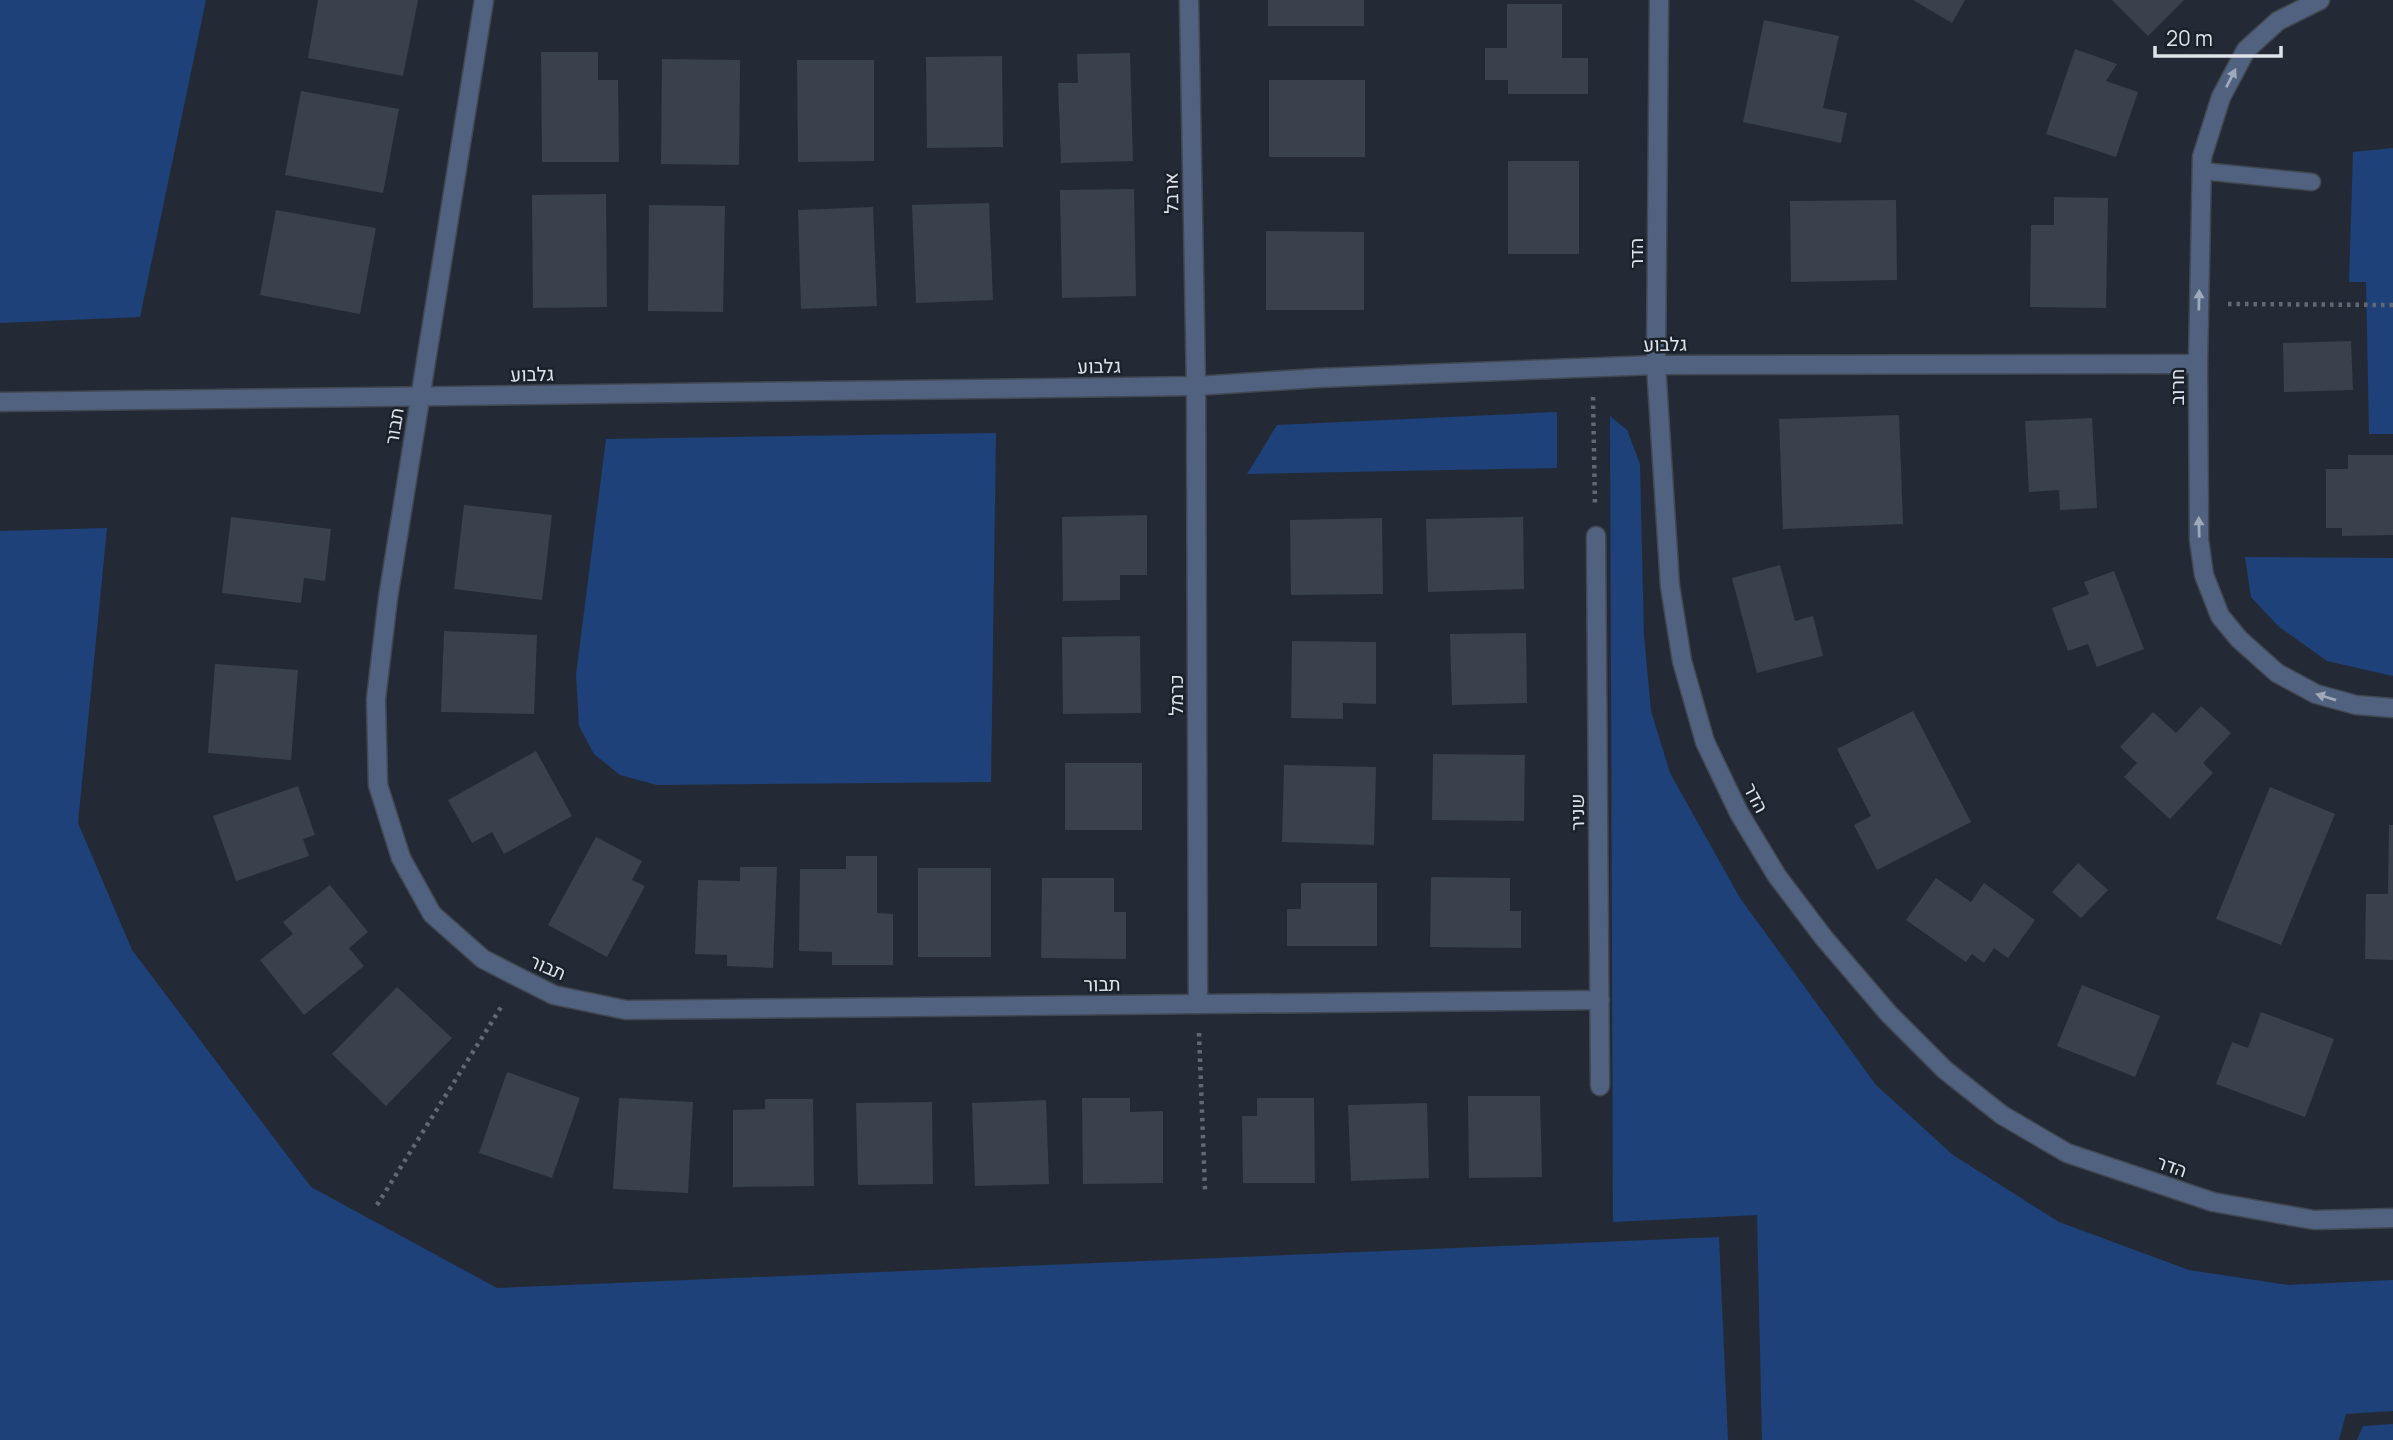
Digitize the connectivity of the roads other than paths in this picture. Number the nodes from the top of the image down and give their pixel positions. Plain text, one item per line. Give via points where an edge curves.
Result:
1 (484, 0) edge
2 (1189, 0) edge
3 (1659, 0) edge
4 (2320, 0) edge
5 (2203, 171) junction
6 (2312, 182) dead end
7 (2198, 364) junction
8 (1656, 365) junction
9 (1196, 386) junction
10 (419, 396) junction
11 (0, 402) edge
12 (1596, 536) road end
13 (2393, 708) edge
14 (1600, 1000) junction
15 (1198, 1004) junction
16 (1600, 1086) dead end
17 (2393, 1218) edge

1 - 10 street, תבור
2 - 9 street, ארבל
3 - 8 street, הדר
5 -> 4 street, חרוב via 2221,97 2246,50 2278,21
5 - 6 lane
7 -> 5 street, חרוב
7 - 8 street, גלבוע
13 -> 7 street, חרוב via 2356,705 2306,689 2277,673 2220,616 2204,575 2200,540
8 - 9 street, גלבוע
8 - 17 street, הדר via 1670,586 1682,661 1705,742 1739,813 1777,876 1889,1014 1945,1070 2002,1115 2067,1153 2213,1202 2314,1220
9 - 10 street, גלבוע
9 - 15 street, כרמל
10 - 11 street, גלבוע
10 - 15 street, תבור via 376,699 378,785 401,858 432,914 483,959 554,995 626,1010
12 - 14 street, שניר
14 - 15 street, תבור
14 - 16 street, שניר

